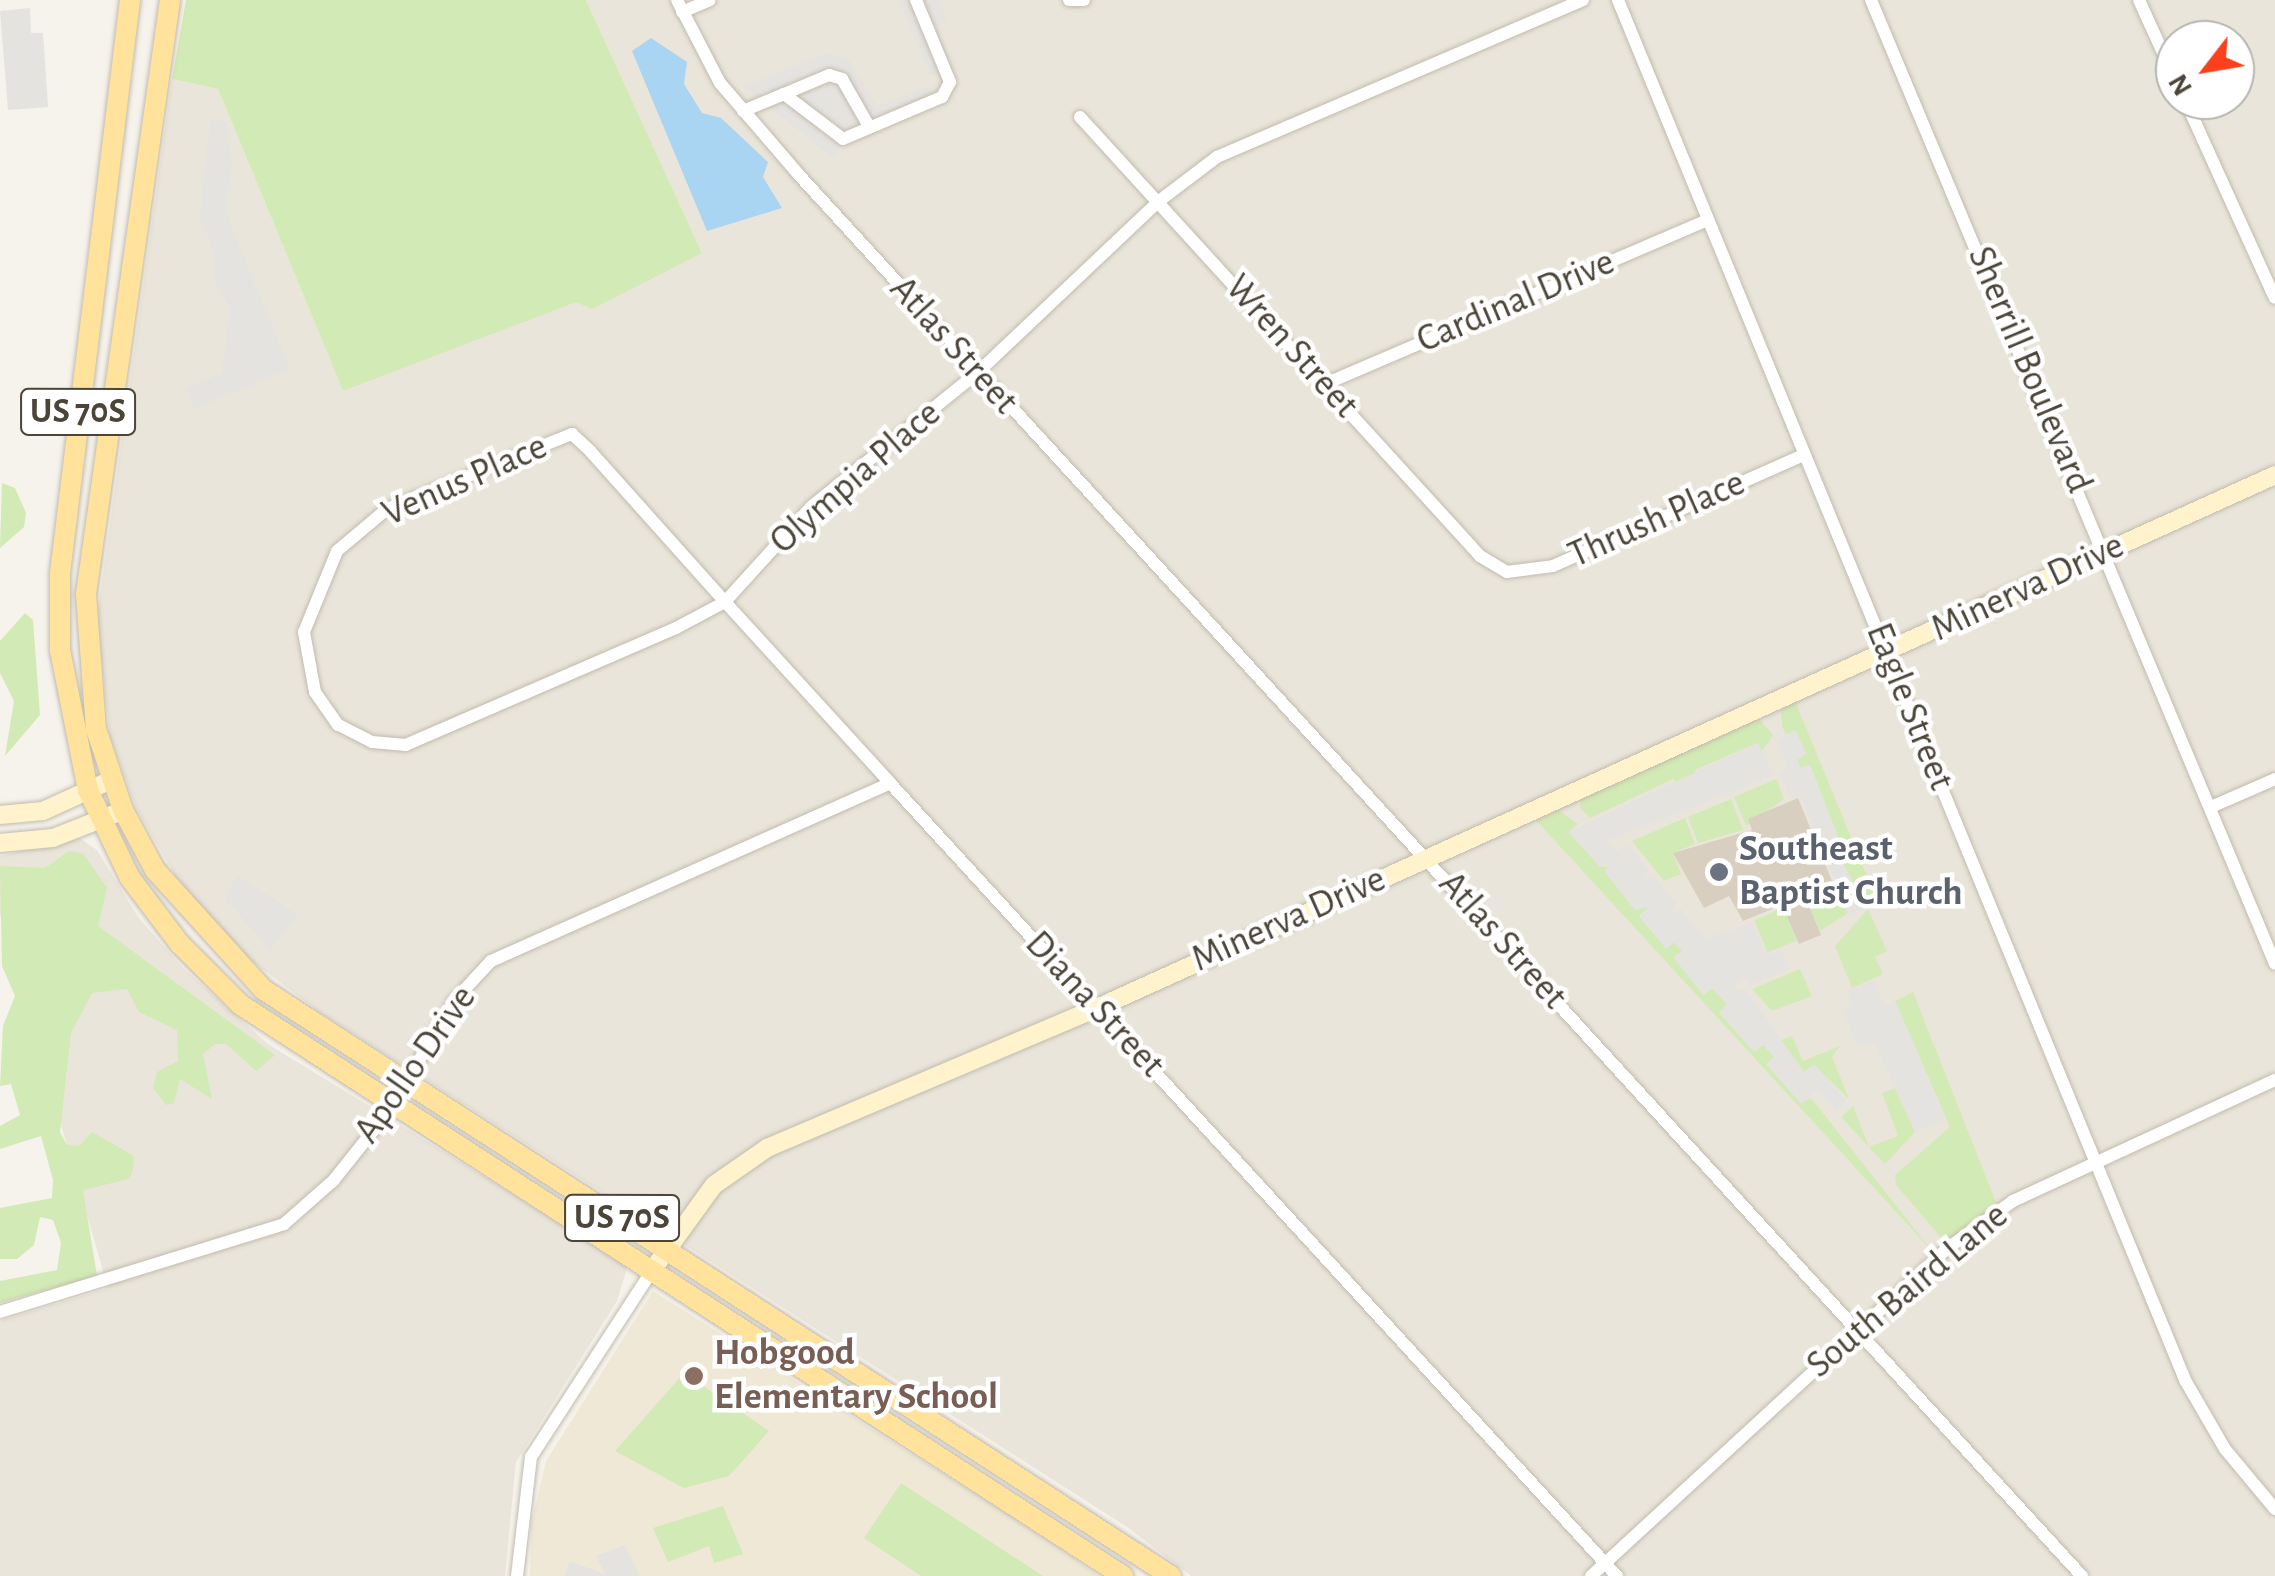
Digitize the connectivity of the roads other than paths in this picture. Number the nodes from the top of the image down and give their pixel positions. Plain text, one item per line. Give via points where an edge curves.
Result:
1 (130, 0) edge
2 (170, 0) edge
3 (710, 0) edge
4 (916, 0) edge
5 (1069, 0) edge
6 (1084, 0) edge
7 (1583, 0) edge
8 (1618, 0) edge
9 (1871, 0) edge
10 (2139, 0) edge
11 (680, 6) edge
12 (2155, 35) edge
13 (784, 94) junction
14 (743, 111) junction
15 (1080, 117) dead end
16 (2193, 120) edge
17 (870, 128) junction
18 (1159, 202) junction
19 (1707, 220) junction
20 (2275, 298) edge
21 (977, 373) junction
22 (1325, 384) junction
23 (572, 434) joint
24 (1804, 455) junction
25 (2275, 475) edge
26 (2107, 552) junction
27 (1506, 572) joint
28 (725, 602) junction
29 (1887, 654) junction
30 (315, 692) joint
31 (2275, 779) edge
32 (111, 780) junction
33 (890, 783) junction
34 (88, 790) junction
35 (2211, 807) junction
36 (123, 810) junction
37 (0, 815) edge
38 (100, 820) junction
39 (0, 843) edge
40 (1426, 858) junction
41 (2275, 964) edge
42 (1097, 1008) junction
43 (2275, 1080) edge
44 (406, 1082) junction
45 (392, 1107) junction
46 (2094, 1160) junction
47 (668, 1247) junction
48 (651, 1272) junction
49 (0, 1312) edge
50 (1857, 1330) junction
51 (2275, 1508) edge
52 (1606, 1563) junction
53 (518, 1576) edge
54 (1123, 1576) edge
55 (1171, 1576) edge
56 (1591, 1576) edge
57 (1617, 1576) edge
58 (2082, 1576) edge

1 - 34 main road, US 70S via 60,573 62,666
2 - 32 main road, US 70S via 96,481 86,594 87,669
3 - 11 street
4 - 17 street via 950,82 942,97
5 - 6 street
7 - 18 street, Olympia Place via 1217,158
8 - 19 street, Eagle Street
9 - 26 street, Sherrill Boulevard
10 - 12 street
11 - 14 street, Atlas Street
13 - 14 street
13 - 17 street via 844,139
13 - 17 street via 830,74 842,78
14 - 21 street, Atlas Street
15 - 18 street, Wren Street
16 - 20 street
18 - 21 street, Olympia Place
18 - 22 street, Wren Street
19 - 22 street, Cardinal Drive
19 - 24 street, Eagle Street
21 - 28 street, Olympia Place via 810,508
21 - 40 street, Atlas Street
22 - 27 street, Wren Street via 1480,556
23 - 28 street, Diana Street
23 - 30 street, Venus Place via 387,508 337,551 304,632
24 - 27 street, Thrush Place via 1553,566
24 - 29 street, Eagle Street
25 - 26 street, Minerva Drive
26 - 29 street, Minerva Drive
26 - 35 street, Sherrill Boulevard
28 - 30 street, Olympia Place via 406,745 372,742 338,725
28 - 33 street, Diana Street
29 - 40 street, Minerva Drive
29 - 46 street, Eagle Street
31 - 35 street
32 - 34 street
32 - 36 main road, US 70S
33 - 42 street, Diana Street
33 - 44 street, Apollo Drive via 492,961 453,1002
34 - 37 street via 43,811
34 - 38 main road, US 70S
35 - 41 street, Sherrill Boulevard
36 - 38 street
36 - 44 main road, US 70S via 155,870 264,990
38 - 39 street via 53,838
38 - 45 main road, US 70S via 180,944 240,1005
40 - 42 street, Minerva Drive
40 - 50 street, Atlas Street
42 - 47 street, Minerva Drive via 768,1148 714,1185
42 - 52 street, Diana Street
43 - 46 street, South Baird Lane
44 - 45 street, Apollo Drive
44 - 47 main road, US 70S
45 - 48 main road, US 70S
45 - 49 street, Apollo Drive via 334,1181 284,1224
46 - 50 street, South Baird Lane via 2013,1201
46 - 51 street, Eagle Street via 2185,1380 2225,1449
47 - 48 street, Minerva Drive
47 - 55 main road, US 70S
48 - 53 street, Minerva Drive via 531,1458
48 - 54 main road, US 70S
50 - 52 street, South Baird Lane
50 - 58 street, Atlas Street
52 - 56 street, South Baird Lane
52 - 57 street, Diana Street

